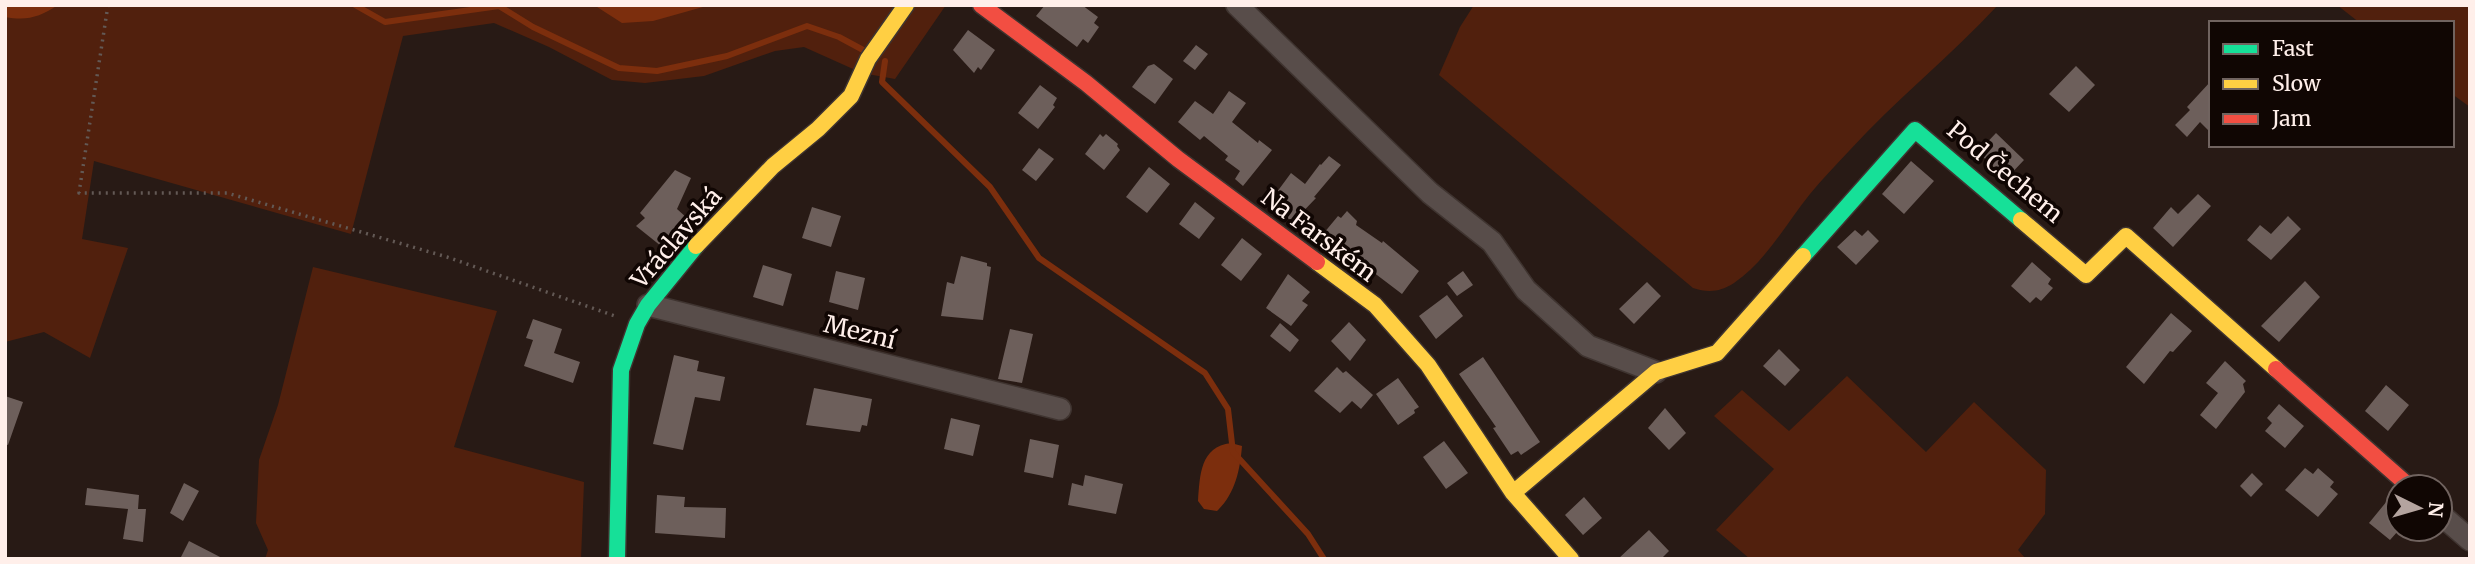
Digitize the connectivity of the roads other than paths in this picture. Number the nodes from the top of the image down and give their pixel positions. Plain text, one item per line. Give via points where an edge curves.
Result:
1 (906, 5) edge
2 (981, 5) edge
3 (1237, 5) edge
4 (648, 305) junction
5 (1656, 372) junction
6 (1060, 410) dead end
7 (2394, 473) edge
8 (1513, 493) junction
9 (2454, 526) edge
10 (2470, 540) edge
11 (617, 559) edge
12 (1571, 559) edge

1 - 4 street, Vráclavská via 872,54 851,96 731,208
2 - 8 street, Na Farském via 1178,159 1375,304 1428,365
3 - 5 street via 1430,193 1492,242 1526,290 1588,346
4 - 6 street, Mezní
4 - 11 street, Vráclavská via 621,370
5 - 7 street, Pod Čechem via 1717,353 1915,130 2086,275 2126,236
5 - 8 street, Pod Čechem
8 - 12 street, Na Farském
9 - 10 street

